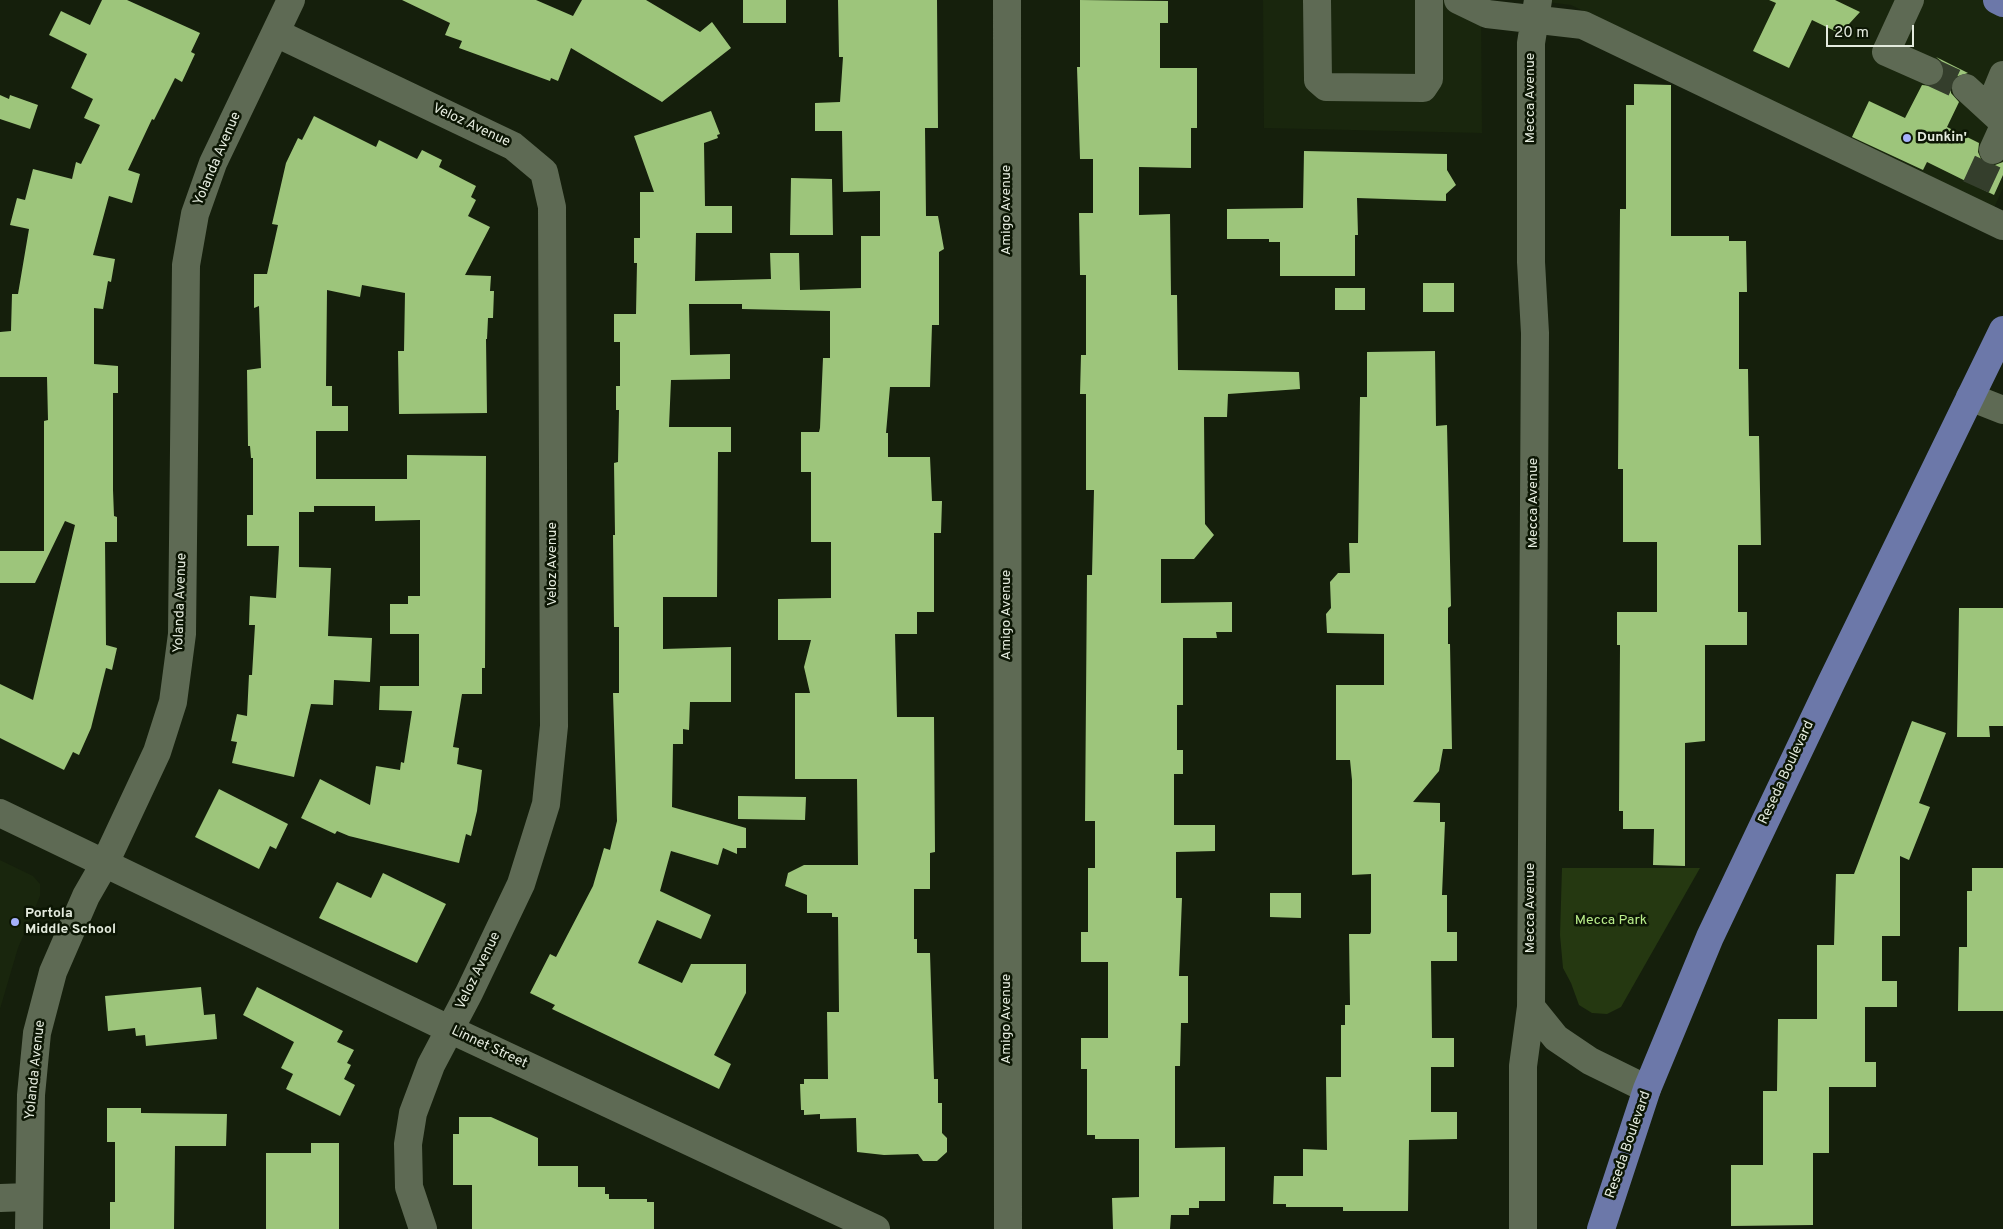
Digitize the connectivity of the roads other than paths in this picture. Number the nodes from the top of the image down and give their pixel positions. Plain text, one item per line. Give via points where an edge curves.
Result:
1 (291, 0) edge
2 (1007, 0) edge
3 (1317, 0) edge
4 (1429, 0) edge
5 (1458, 0) edge
6 (1910, 0) edge
7 (1997, 0) edge
8 (2003, 3) edge
9 (1536, 9) edge
10 (276, 33) junction
11 (1929, 71) tunnel mouth
12 (2003, 76) edge
13 (1966, 88) tunnel mouth
14 (1997, 127) edge
15 (2003, 226) edge
16 (2003, 330) edge
17 (1970, 397) junction
18 (2003, 410) edge
19 (0, 813) edge
20 (104, 863) junction
21 (1531, 1006) junction
22 (449, 1029) junction
23 (1647, 1089) junction
24 (29, 1197) junction
25 (0, 1198) edge
26 (29, 1229) edge
27 (423, 1229) edge
28 (876, 1229) edge
29 (1008, 1229) edge
30 (1522, 1229) edge
31 (1602, 1229) edge

1 - 10 street, Yolanda Avenue
2 - 29 street, Amigo Avenue
3 - 4 street via 1318,80 1326,87 1404,88 1424,88 1429,79
5 - 9 street via 1487,14
6 - 11 street via 1886,52
7 - 8 main road
9 - 15 street via 1583,25 1971,198
9 - 21 street, Mecca Avenue via 1531,43 1531,262 1535,343
10 - 20 street, Yolanda Avenue via 213,163 195,214 186,265 182,634 174,692 157,752
10 - 22 street, Veloz Avenue via 513,146 544,172 552,207 554,726 546,804 521,884
12 - 14 street
13 - 14 street
16 - 17 main road, Reseda Boulevard
17 - 18 street
17 - 23 main road, Reseda Boulevard via 1710,937
19 - 20 street, Linnet Street
20 - 22 street, Linnet Street
20 - 24 street, Yolanda Avenue via 53,972 38,1033 31,1094
21 - 23 street via 1556,1038 1590,1062
21 - 30 street, Mecca Avenue via 1523,1066
22 - 27 street, Veloz Avenue via 416,1105 408,1144 409,1187
22 - 28 street, Linnet Street
23 - 31 main road, Reseda Boulevard
24 - 25 street
24 - 26 street, Yolanda Avenue

